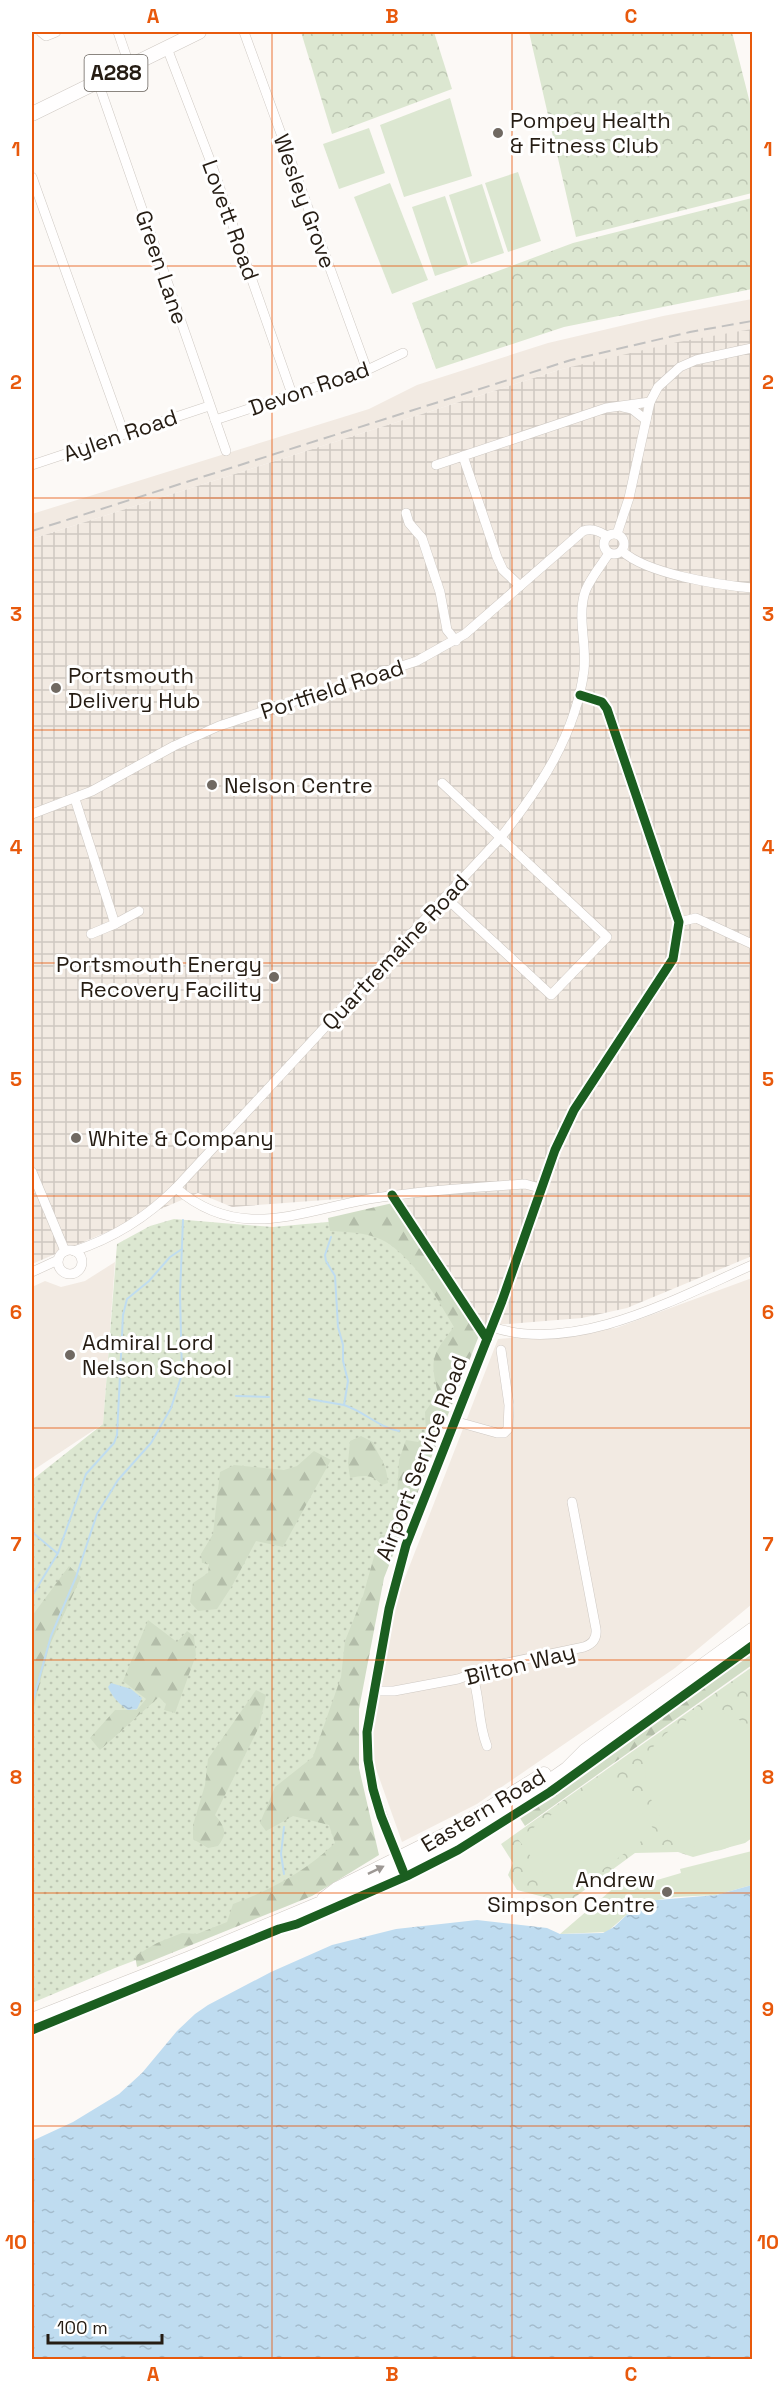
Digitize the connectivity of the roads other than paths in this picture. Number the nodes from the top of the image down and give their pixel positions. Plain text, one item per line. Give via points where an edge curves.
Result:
1 (42, 32) edge
2 (56, 32) edge
3 (118, 32) edge
4 (197, 32) edge
5 (244, 32) edge
6 (167, 48) junction
7 (130, 66) junction
8 (98, 82) junction
9 (32, 114) edge
10 (32, 177) edge
11 (753, 348) edge
12 (403, 353) dead end
13 (367, 370) junction
14 (292, 394) junction
15 (650, 402) junction
16 (209, 406) junction
17 (621, 406) junction
18 (215, 420) junction
19 (646, 420) junction
20 (124, 434) junction
21 (226, 452) dead end
22 (463, 456) junction
23 (32, 465) edge
24 (436, 465) dead end
25 (406, 513) dead end
26 (617, 534) junction
27 (607, 536) junction
28 (622, 551) junction
29 (609, 553) junction
30 (520, 586) junction
31 (753, 588) edge
32 (456, 641) junction
33 (580, 695) junction
34 (442, 783) dead end
35 (75, 799) junction
36 (32, 814) edge
37 (501, 837) junction
38 (445, 897) junction
39 (139, 911) dead end
40 (679, 922) junction
41 (115, 924) junction
42 (90, 934) dead end
43 (753, 944) edge
44 (32, 1172) edge
45 (176, 1188) junction
46 (540, 1188) junction
47 (101, 1242) junction
48 (70, 1251) junction
49 (82, 1261) junction
50 (59, 1264) junction
51 (753, 1265) edge
52 (34, 1271) edge
53 (492, 1327) junction
54 (501, 1350) dead end
55 (454, 1421) junction
56 (572, 1502) dead end
57 (753, 1630) edge
58 (472, 1675) junction
59 (374, 1691) junction
60 (487, 1746) dead end
61 (401, 1865) junction
62 (32, 2020) edge

1 - 2 street via 44,36
3 - 7 street
4 - 6 main road, A288
5 - 13 street, Wesley Grove
6 - 7 main road, A288
6 - 14 street, Lovett Road
7 - 8 main road, A288
8 - 9 main road, A288
8 - 16 street, Green Lane
10 - 20 street
11 - 15 street via 708,355 680,367 658,387
12 - 13 street, Devon Road
13 - 14 street, Devon Road
14 - 18 street, Devon Road
15 - 17 street
15 - 19 street
16 - 18 street, Green Lane
16 - 20 street, Aylen Road
17 - 19 street
17 - 22 street
18 - 21 street, Green Lane
19 - 26 street
20 - 23 street, Aylen Road
22 - 24 street
22 - 30 street via 497,557 503,570
25 - 32 street via 422,538 440,592 447,630
26 - 27 street
26 - 28 street via 624,540
27 - 29 street via 603,545
27 - 30 street, Portfield Road via 600,531 583,531
28 - 29 street
28 - 31 street via 647,565 682,576
29 - 33 street via 584,599
30 - 32 street, Portfield Road
32 - 35 street, Portfield Road via 417,661 219,726
33 - 37 street, Quartremaine Road via 560,749 535,795
33 - 40 street, Airport Service Road via 602,702 607,709
34 - 37 street
35 - 36 street, Portfield Road
35 - 41 street
37 - 38 street, Quartremaine Road
37 - 38 street via 607,937 551,995
38 - 45 street, Quartremaine Road
39 - 41 street
40 - 43 street via 696,918
40 - 46 street, Airport Service Road via 673,959 574,1110
41 - 42 street
44 - 48 street
45 - 46 street via 206,1209 227,1217 249,1219 290,1216 392,1195 525,1184
45 - 47 street, Quartremaine Road via 151,1211
46 - 53 street, Airport Service Road
47 - 48 street
47 - 49 street
48 - 49 street via 80,1255
48 - 50 street
49 - 50 street via 73,1274 65,1273
50 - 52 street
51 - 53 street via 600,1327 523,1335
53 - 55 street, Airport Service Road
54 - 55 street via 509,1405 508,1430 497,1433
55 - 59 street, Airport Service Road via 396,1577
56 - 58 street, Bilton Way via 595,1640 584,1647 496,1665
57 - 61 main road, Eastern Road via 508,1809 454,1844
58 - 59 street, Bilton Way via 406,1689
58 - 60 street via 477,1689 479,1725
59 - 61 street, Airport Service Road via 367,1732 368,1760 377,1803
61 - 62 main road, Eastern Road via 341,1898

